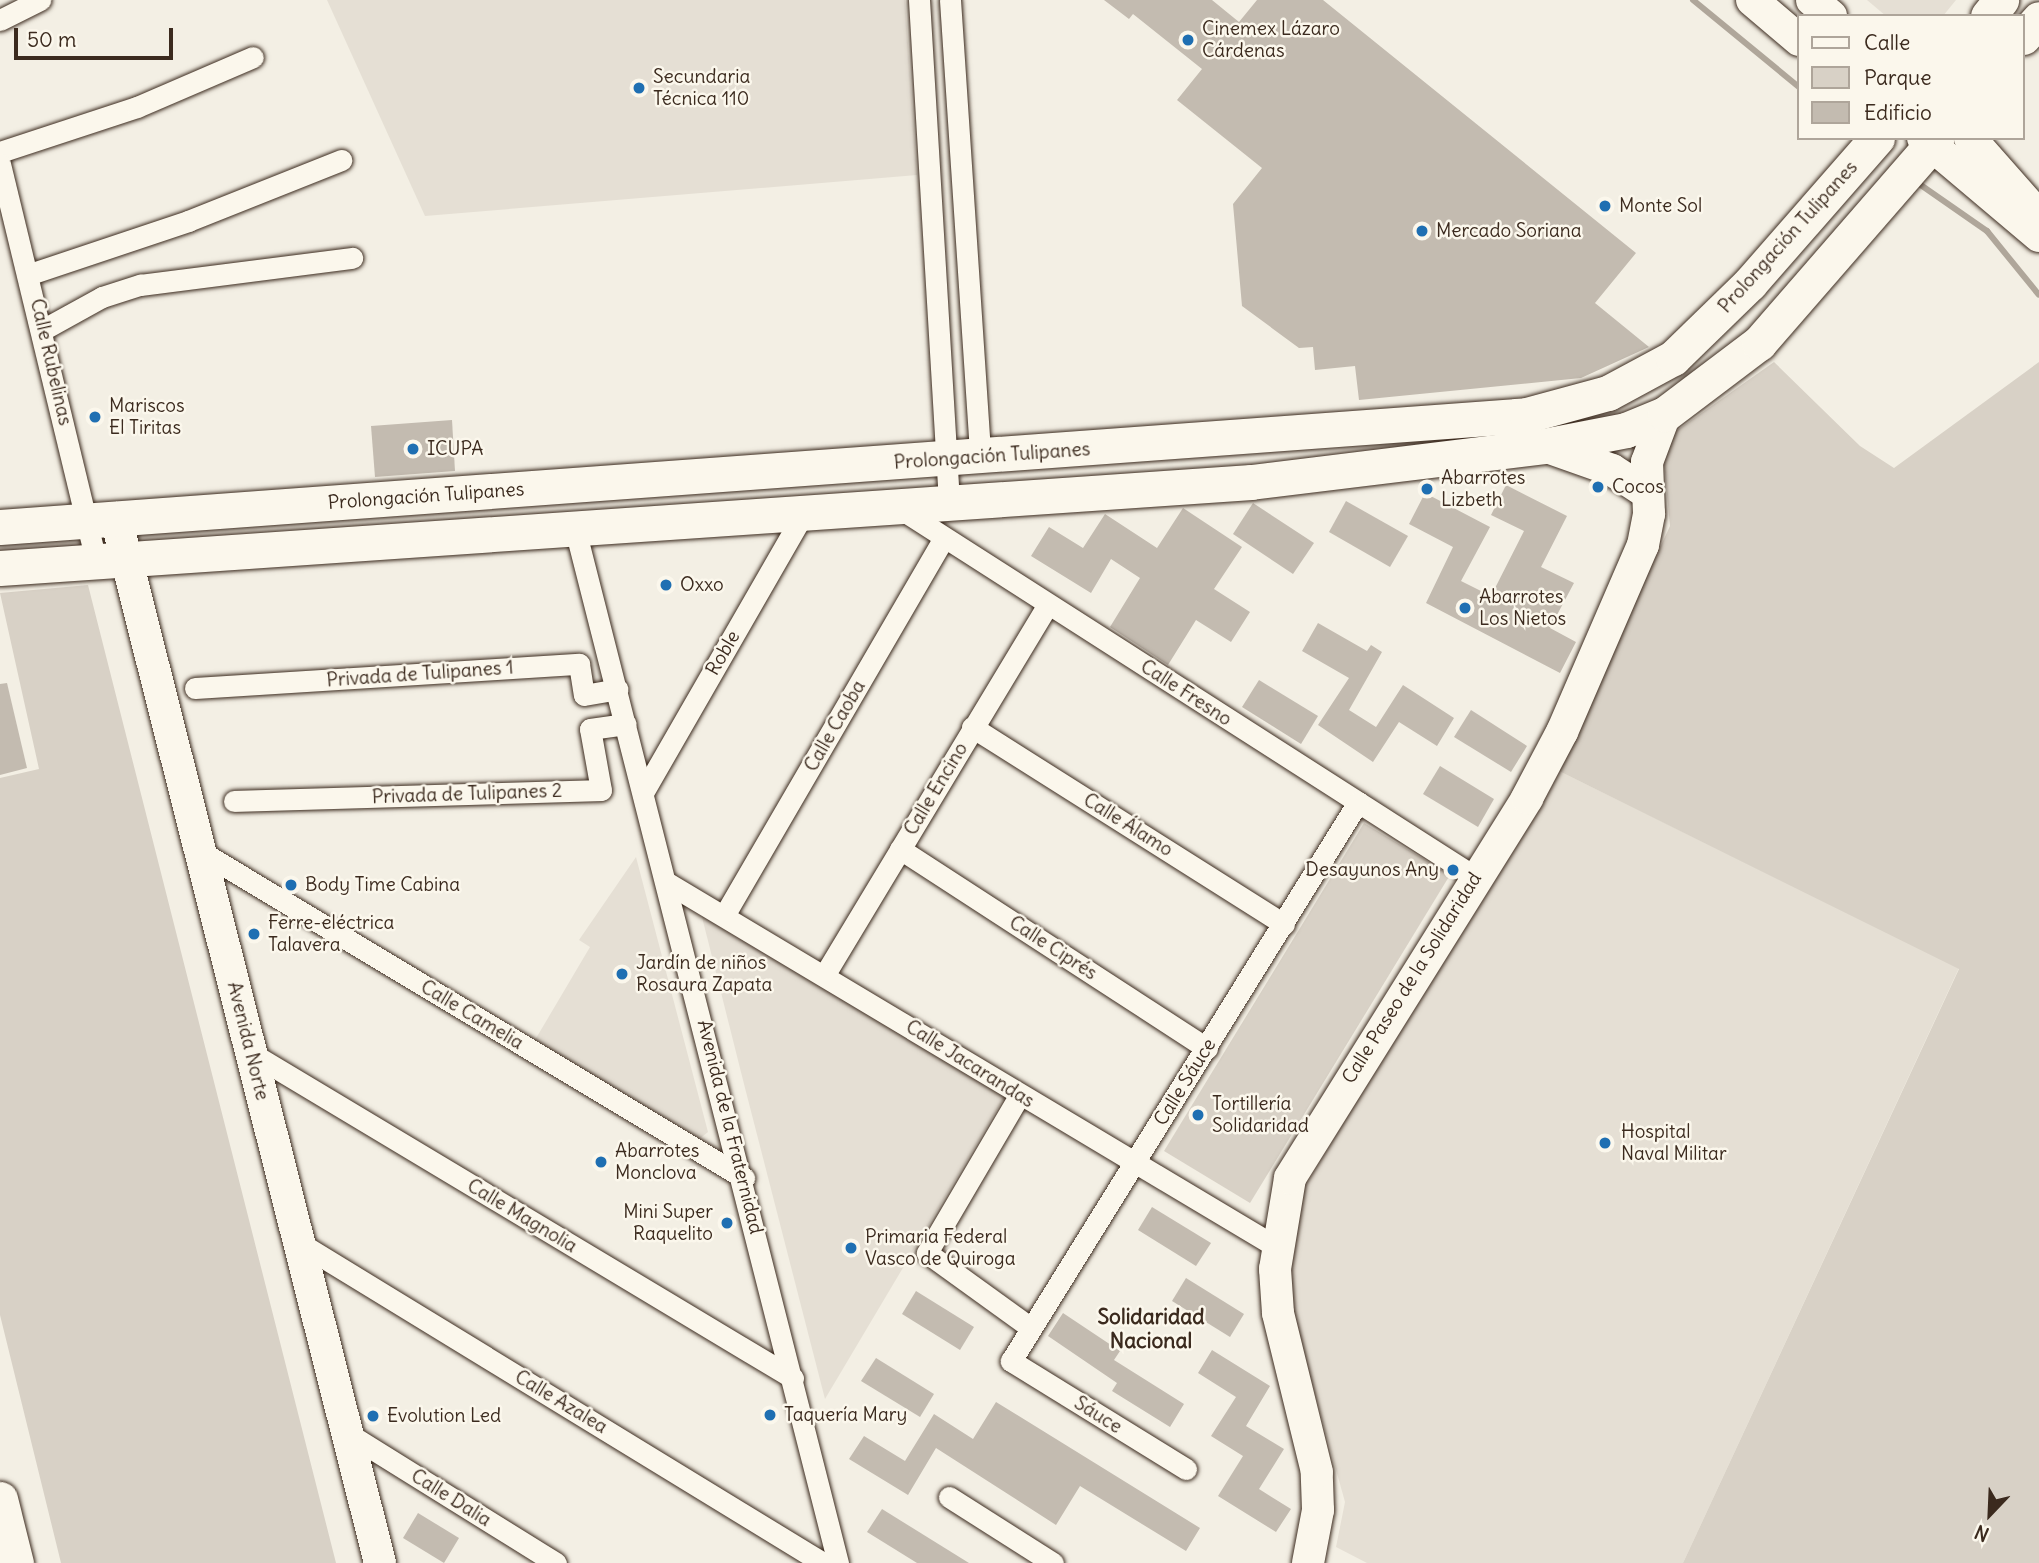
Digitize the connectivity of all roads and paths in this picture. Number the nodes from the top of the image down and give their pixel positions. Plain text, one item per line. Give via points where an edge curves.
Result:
1 (40, 0) edge
2 (919, 0) edge
3 (950, 0) edge
4 (1752, 0) edge
5 (1812, 0) edge
6 (2001, 0) edge
7 (1829, 14) edge
8 (1989, 14) edge
9 (2039, 19) edge
10 (0, 20) edge
11 (951, 23) junction
12 (921, 25) junction
13 (2025, 35) edge
14 (1798, 39) edge
15 (253, 57) dead end
16 (1875, 140) edge
17 (1930, 140) edge
18 (1972, 140) edge
19 (0, 152) edge
20 (341, 160) dead end
21 (0, 164) edge
22 (1836, 184) junction
23 (1872, 212) junction
24 (2039, 218) edge
25 (2039, 236) edge
26 (352, 258) dead end
27 (30, 274) junction
28 (44, 329) junction
29 (1665, 414) junction
30 (1544, 446) junction
31 (980, 457) junction
32 (944, 460) junction
33 (1646, 492) junction
34 (344, 501) junction
35 (949, 502) junction
36 (898, 508) junction
37 (802, 516) junction
38 (102, 520) junction
39 (0, 527) edge
40 (575, 529) junction
41 (944, 538) junction
42 (351, 544) junction
43 (111, 561) junction
44 (0, 568) edge
45 (1048, 605) junction
46 (195, 688) dead end
47 (617, 689) junction
48 (584, 695) junction
49 (626, 724) junction
50 (972, 727) junction
51 (590, 729) junction
52 (644, 790) junction
53 (234, 801) dead end
54 (1358, 802) junction
55 (900, 849) junction
56 (200, 851) junction
57 (1475, 877) junction
58 (666, 882) junction
59 (725, 914) junction
60 (1284, 924) junction
61 (825, 974) junction
62 (1207, 1048) junction
63 (251, 1054) junction
64 (1019, 1096) junction
65 (1135, 1162) junction
66 (744, 1178) junction
67 (298, 1242) junction
68 (1275, 1246) junction
69 (1031, 1328) junction
70 (1011, 1361) joint
71 (793, 1378) junction
72 (347, 1433) junction
73 (1185, 1469) dead end
74 (949, 1497) dead end
75 (0, 1499) edge
76 (16, 1563) edge
77 (380, 1563) edge
78 (556, 1563) edge
79 (823, 1563) edge
80 (838, 1563) edge
81 (1054, 1563) edge
82 (1308, 1563) edge

1 - 10 street
2 - 12 street
3 - 11 street
4 - 14 street
5 - 7 street
6 - 8 main road
9 - 13 main road
11 - 12 street
11 - 31 street
12 - 32 street
15 - 19 street via 137,107
16 - 22 main road, Prolongación Tulipanes
17 - 23 main road
17 - 25 street
18 - 24 street
20 - 27 street via 188,221
21 - 27 street, Calle Rubelinas
22 - 23 main road
22 - 31 main road, Prolongación Tulipanes via 1750,283 1673,358 1608,393 1527,415
23 - 29 main road via 1759,343
26 - 28 street via 140,285 102,297
27 - 28 street, Calle Rubelinas
28 - 38 street, Calle Rubelinas
29 - 30 main road via 1626,429
29 - 33 street, Calle Paseo de la Solidaridad via 1647,461
30 - 33 street via 1612,470
30 - 35 main road via 1251,482
31 - 32 main road, Prolongación Tulipanes
32 - 34 main road, Prolongación Tulipanes
32 - 35 street
33 - 57 street, Calle Paseo de la Solidaridad via 1649,514 1643,545 1562,732
34 - 38 main road, Prolongación Tulipanes
34 - 42 main road
35 - 36 main road
36 - 37 main road
36 - 41 street, Calle Fresno
37 - 40 main road
37 - 52 street, Roble
38 - 39 main road, Prolongación Tulipanes
38 - 43 street, Avenida Norte
40 - 42 main road
40 - 47 street, Avenida de la Fraternidad
41 - 45 street, Calle Fresno
41 - 59 street, Calle Caoba
42 - 43 main road
43 - 44 main road
43 - 56 street, Avenida Norte
45 - 50 street, Calle Encino
45 - 54 street, Calle Fresno
46 - 48 street, Privada de Tulipanes 1 via 579,664
47 - 48 street
47 - 49 street, Avenida de la Fraternidad
48 - 51 street
49 - 51 street
49 - 52 street, Avenida de la Fraternidad
50 - 55 street, Calle Encino
50 - 60 street, Calle Álamo
51 - 53 street, Privada de Tulipanes 2 via 601,790
52 - 58 street, Avenida de la Fraternidad
54 - 57 street, Calle Fresno
54 - 60 street, Calle Sáuce
55 - 61 street, Calle Encino
55 - 62 street, Calle Ciprés
56 - 63 street, Avenida Norte
56 - 66 street, Calle Camelia
57 - 68 street, Calle Paseo de la Solidaridad via 1304,1151 1290,1178
58 - 59 street, Calle Jacarandas
58 - 66 street, Avenida de la Fraternidad
59 - 61 street, Calle Jacarandas
60 - 62 street, Calle Sáuce
61 - 64 street, Calle Jacarandas
62 - 65 street, Calle Sáuce
63 - 67 street, Avenida Norte
63 - 71 street, Calle Magnolia
64 - 65 street, Calle Jacarandas
64 - 69 street via 927,1253
65 - 68 street, Calle Jacarandas
65 - 69 street, Calle Sáuce
66 - 71 street, Avenida de la Fraternidad
67 - 72 street, Avenida Norte
67 - 79 street, Calle Azalea
68 - 82 street, Calle Paseo de la Solidaridad via 1278,1313 1317,1472 1318,1510
69 - 70 street, Calle Sáuce
70 - 73 street, Sáuce
71 - 80 street, Avenida de la Fraternidad
72 - 77 street, Avenida Norte
72 - 78 street, Calle Dalia
74 - 81 street
75 - 76 main road

